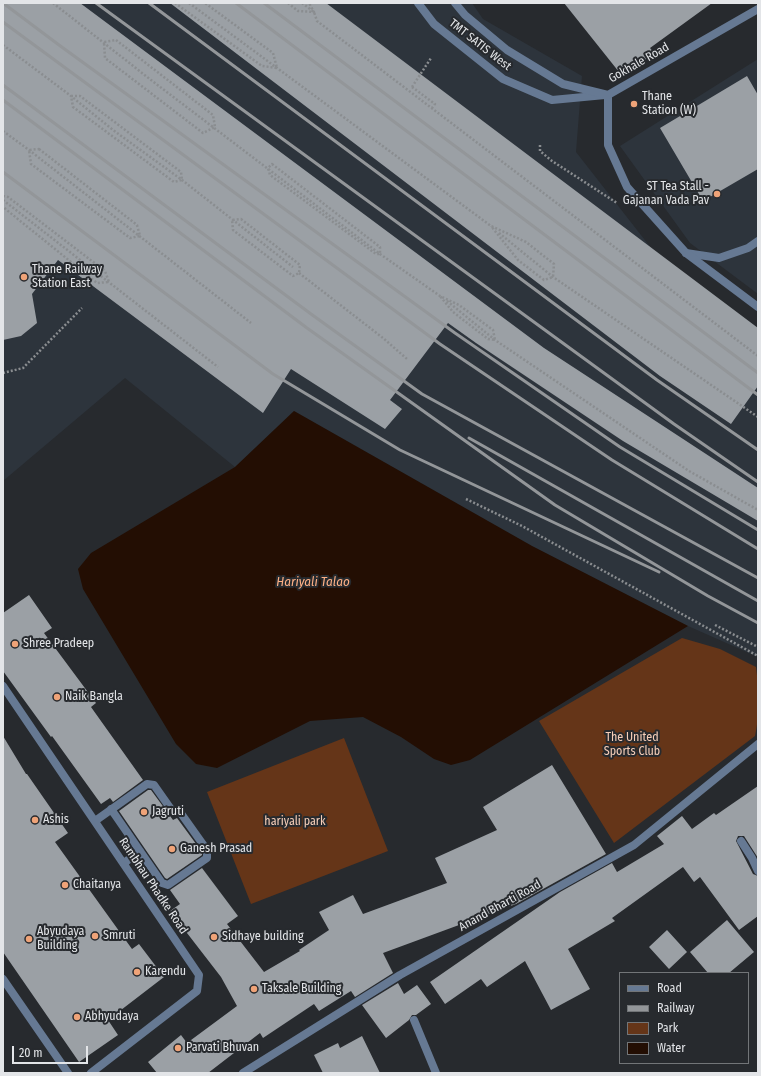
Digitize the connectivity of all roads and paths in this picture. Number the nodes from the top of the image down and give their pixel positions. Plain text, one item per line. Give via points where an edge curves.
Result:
1 (53, 3) edge
2 (176, 3) edge
3 (189, 3) edge
4 (205, 3) edge
5 (288, 3) edge
6 (302, 3) edge
7 (309, 3) edge
8 (418, 3) edge
9 (454, 3) edge
10 (758, 9) edge
11 (314, 12) junction
12 (104, 42) junction
13 (3, 45) edge
14 (431, 58) dead end
15 (277, 68) junction
16 (608, 95) junction
17 (71, 96) junction
18 (432, 108) junction
19 (215, 127) junction
20 (3, 131) edge
21 (540, 145) dead end
22 (29, 150) junction
23 (268, 168) junction
24 (182, 180) junction
25 (3, 196) edge
26 (3, 200) edge
27 (620, 205) dead end
28 (3, 207) edge
29 (232, 220) junction
30 (491, 226) junction
31 (500, 232) dead end
32 (140, 236) junction
33 (758, 241) edge
34 (686, 253) junction
35 (380, 254) junction
36 (293, 267) dead end
37 (299, 273) junction
38 (553, 277) junction
39 (109, 282) junction
40 (440, 296) junction
41 (447, 300) dead end
42 (758, 307) edge
43 (82, 308) dead end
44 (251, 323) dead end
45 (495, 340) junction
46 (758, 356) edge
47 (407, 359) dead end
48 (218, 367) dead end
49 (3, 374) edge
50 (758, 417) edge
51 (466, 499) dead end
52 (758, 510) edge
53 (715, 625) dead end
54 (758, 647) edge
55 (758, 656) edge
56 (3, 686) edge
57 (758, 744) edge
58 (111, 809) junction
59 (95, 821) junction
60 (741, 840) dead end
61 (140, 851) junction
62 (124, 863) junction
63 (758, 871) edge
64 (3, 979) edge
65 (414, 1020) dead end
66 (68, 1073) edge
67 (91, 1073) edge
68 (243, 1073) edge
69 (436, 1073) edge

1 - 12 path
2 - 15 path via 262,66
3 - 15 path
4 - 15 path via 273,53
5 - 11 path via 298,11
6 - 11 path
7 - 11 path
8 - 16 street, TMT SATIS West via 434,24 503,79 552,100
9 - 16 street, Gokhale Road via 507,50 563,84
10 - 16 street, Gokhale Road
11 - 18 path via 317,21
12 - 19 path via 150,80
12 - 19 path via 116,40 213,115
12 - 19 path via 105,58 111,63 203,133
13 - 17 path
14 - 18 path via 412,87 435,104
15 - 30 path
16 - 34 street via 608,145 627,186
17 - 24 path
17 - 24 path via 80,96 181,172
17 - 24 path via 73,107 174,182
18 - 46 path
19 - 23 path
20 - 22 path
21 - 27 path via 540,151 552,161
22 - 32 path
22 - 32 path via 39,149 137,224
22 - 32 path via 31,164 130,238
23 - 35 path
23 - 35 path via 272,164 380,247
24 - 29 path
25 - 39 path via 105,271
26 - 39 path
28 - 39 path via 97,283
29 - 36 path
29 - 37 path via 241,219 300,265
29 - 37 path via 233,230 293,276
30 - 38 path via 518,260 544,280
30 - 38 path via 526,242 554,264
31 - 38 path
32 - 44 path
33 - 34 street via 748,248 719,258
34 - 42 street
35 - 40 path
37 - 47 path
38 - 50 path
39 - 48 path
40 - 45 path via 453,312 488,339
40 - 45 path via 459,305 493,330
41 - 45 path
43 - 49 path via 23,368
45 - 52 path via 689,471
51 - 55 path via 522,526
53 - 54 path
56 - 59 street, Rambhau Phadke Road
57 - 68 street, Anand Bharti Road via 634,845 400,975
58 - 59 street
58 - 61 street
58 - 61 street via 147,784 154,785 173,812 180,812 207,850 207,858 168,885 162,883
59 - 62 street, Rambhau Phadke Road
60 - 63 street
61 - 62 street
62 - 67 street, Rambhau Phadke Road via 199,975 197,991
64 - 66 street
65 - 69 street

